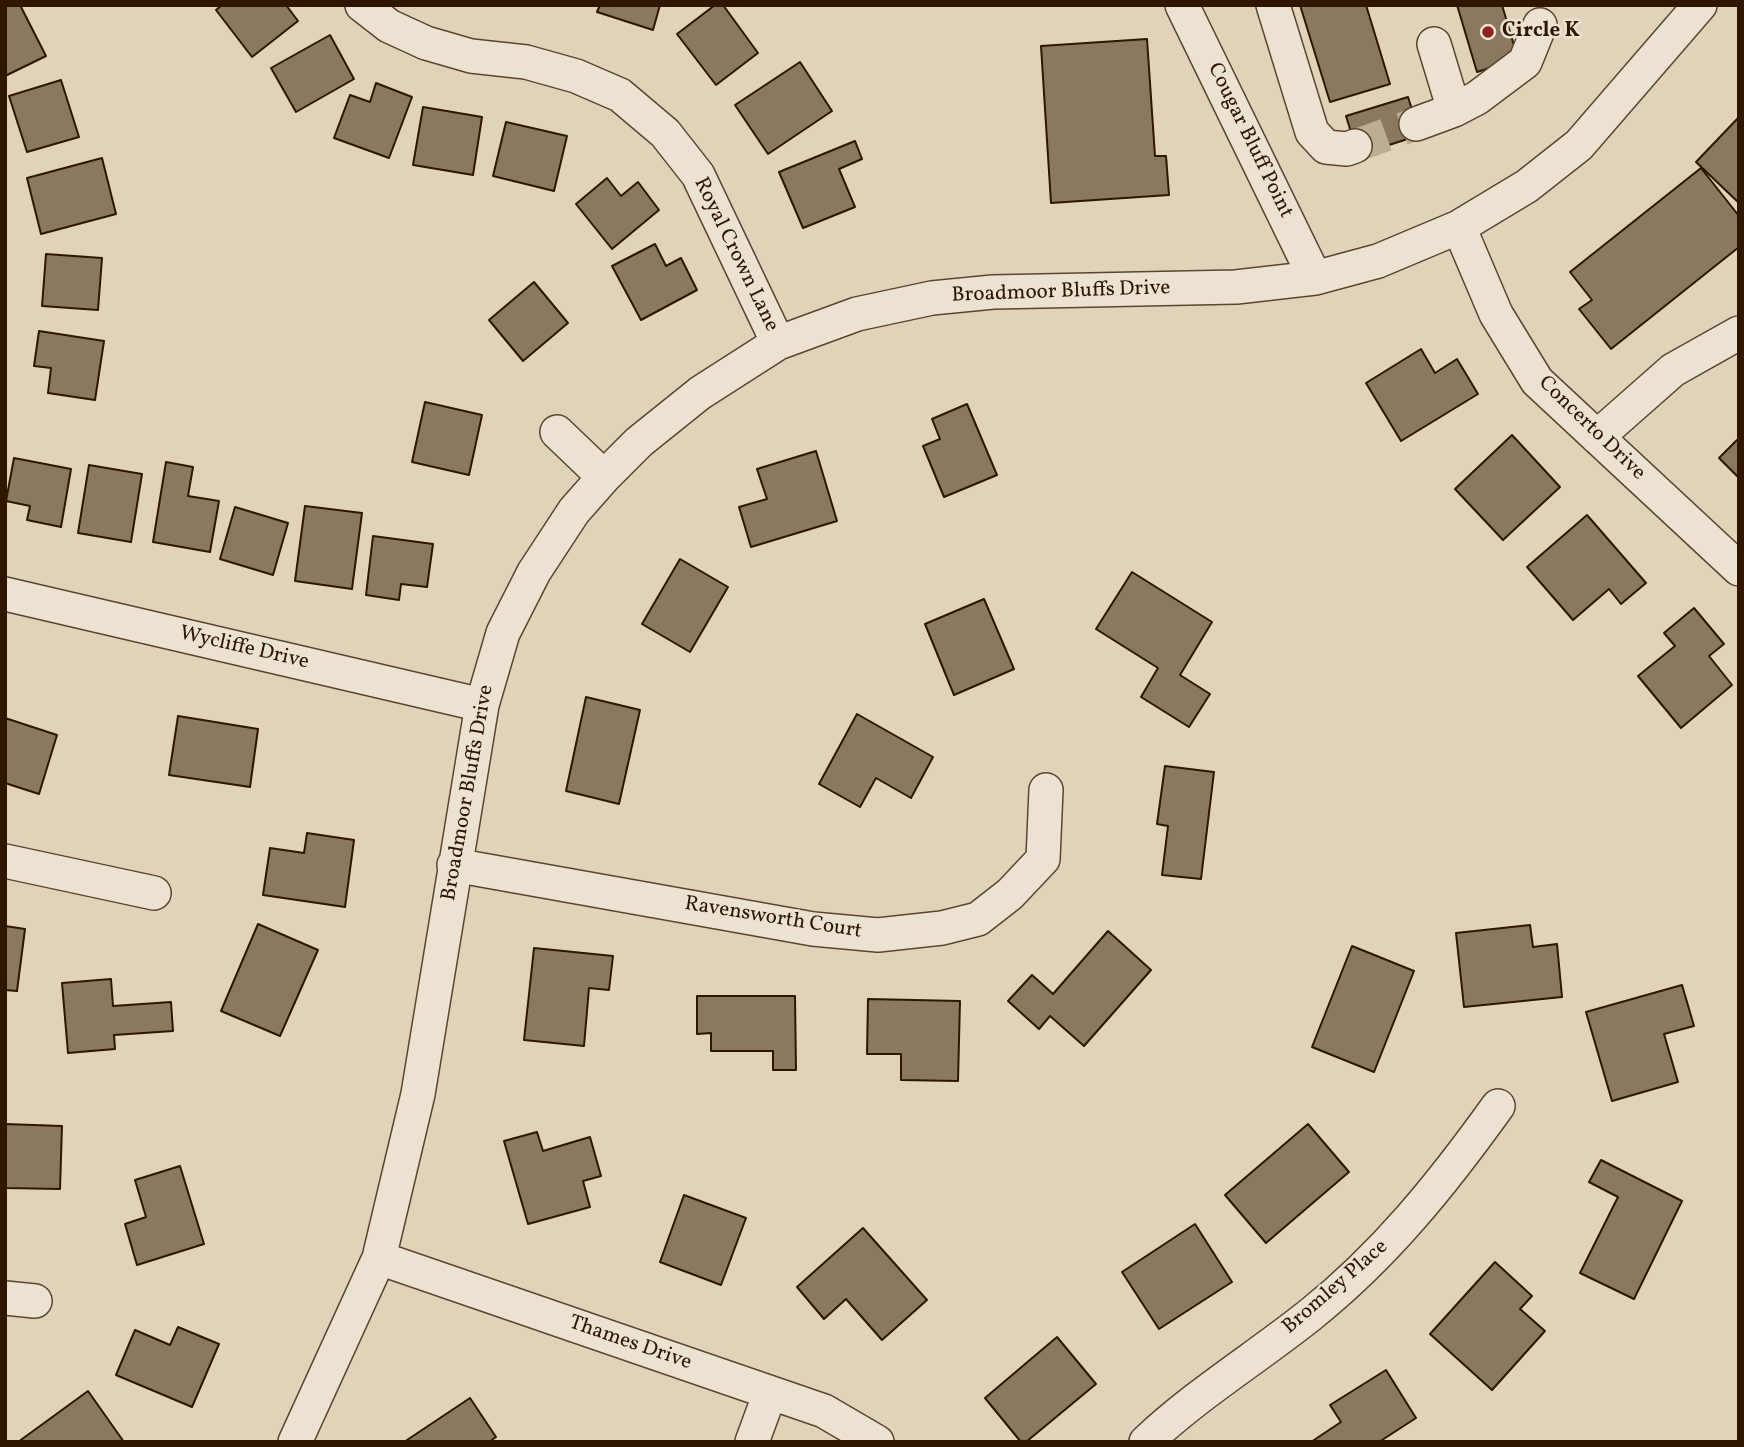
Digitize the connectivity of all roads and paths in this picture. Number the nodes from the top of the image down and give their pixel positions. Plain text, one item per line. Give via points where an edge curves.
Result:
1 (362, 5) edge
2 (1182, 5) edge
3 (1273, 5) edge
4 (1699, 6) edge
5 (1540, 26) dead end
6 (1434, 44) dead end
7 (1454, 110) junction
8 (1416, 124) tunnel mouth
9 (1356, 146) tunnel mouth
10 (1459, 227) junction
11 (1315, 278) junction
12 (1739, 333) edge
13 (778, 344) junction
14 (557, 432) dead end
15 (1597, 436) junction
16 (604, 477) junction
17 (1739, 569) edge
18 (5, 594) edge
19 (482, 705) junction
20 (1046, 790) dead end
21 (5, 861) edge
22 (454, 865) junction
23 (154, 893) dead end
24 (1498, 1107) dead end
25 (379, 1258) junction
26 (770, 1392) junction
27 (295, 1442) edge
28 (752, 1442) edge
29 (877, 1442) edge
30 (1146, 1442) edge

1 - 13 street, Royal Crown Lane via 389,26 426,43 471,57 539,66 620,95 665,133 698,175
2 - 11 street, Cougar Bluff Point
3 - 9 street via 1312,131 1326,147
4 - 10 street, Broadmoor Bluffs Drive via 1579,145 1527,186
5 - 7 street via 1525,62
6 - 7 street
7 - 8 street
10 - 11 street, Broadmoor Bluffs Drive via 1378,261
10 - 15 street, Concerto Drive via 1496,314 1537,380
11 - 13 street, Broadmoor Bluffs Drive via 1236,287 993,292 932,298 857,314
12 - 15 street via 1673,370
13 - 16 street, Broadmoor Bluffs Drive via 700,393
14 - 16 street
15 - 17 street, Concerto Drive
16 - 19 street, Broadmoor Bluffs Drive via 574,511 534,572 503,633
18 - 19 street, Wycliffe Drive
19 - 22 street, Broadmoor Bluffs Drive
20 - 22 street, Ravensworth Court via 1043,859 978,919 942,928 878,935 813,929
21 - 23 street
22 - 25 street, Broadmoor Bluffs Drive via 418,1094
24 - 30 street, Bromley Place via 1418,1212 1371,1261 1311,1314
25 - 26 street, Thames Drive
25 - 27 street, Broadmoor Bluffs Drive
26 - 28 street
26 - 29 street, Thames Drive via 824,1411

